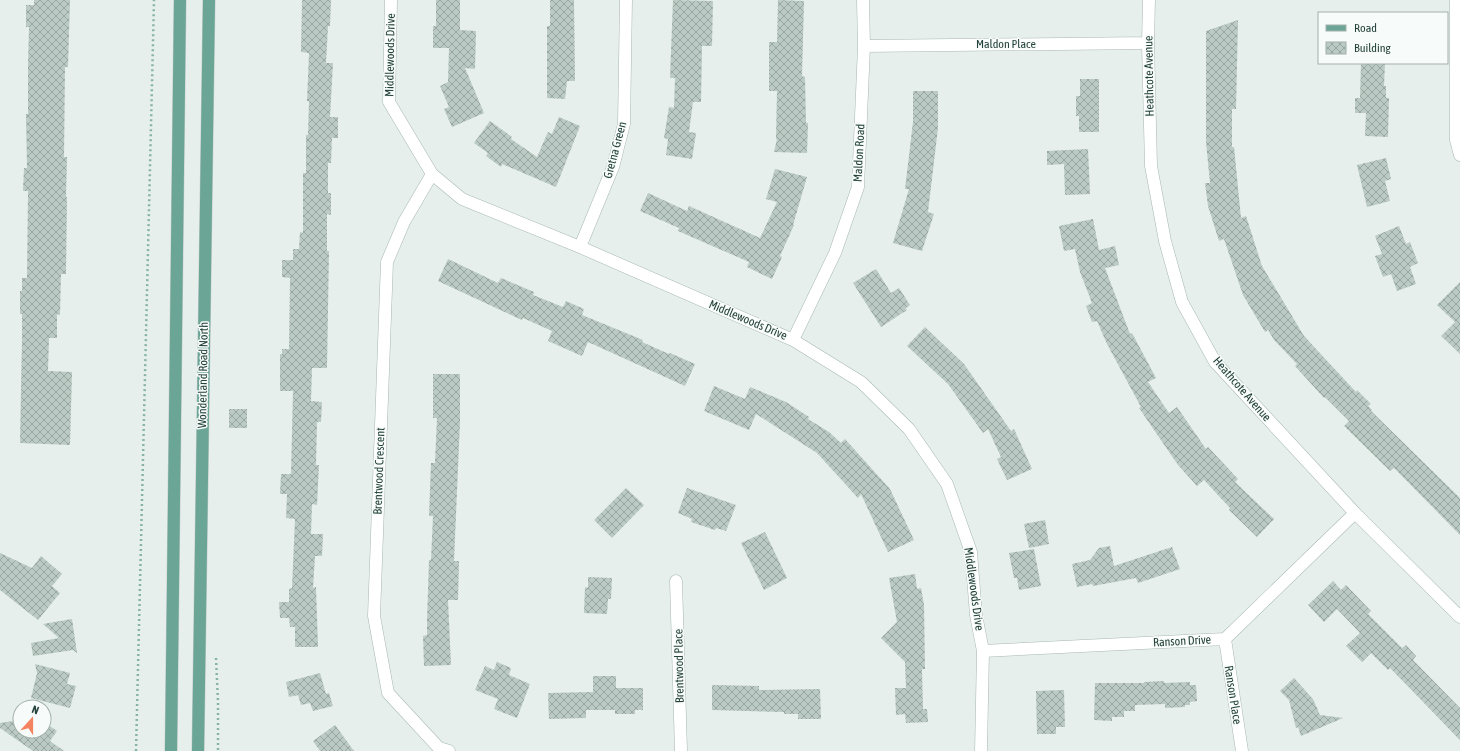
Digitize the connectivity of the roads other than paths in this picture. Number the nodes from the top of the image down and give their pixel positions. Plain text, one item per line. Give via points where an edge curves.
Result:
1 (180, 0) edge
2 (209, 0) edge
3 (391, 0) edge
4 (626, 0) edge
5 (863, 0) edge
6 (1149, 0) edge
7 (1456, 0) edge
8 (1148, 43) junction
9 (864, 46) junction
10 (1460, 155) edge
11 (432, 174) junction
12 (580, 247) junction
13 (793, 340) junction
14 (1355, 514) junction
15 (676, 581) dead end
16 (1460, 617) edge
17 (1225, 639) junction
18 (983, 651) junction
19 (171, 751) edge
20 (198, 751) edge
21 (449, 751) edge
22 (681, 751) edge
23 (981, 751) edge
24 (1242, 751) edge

1 - 19 main road
2 - 20 main road, Wonderland Road North
3 - 11 street, Middlewoods Drive via 389,102
4 - 12 street, Gretna Green via 624,124 613,167
5 - 9 street, Maldon Road
6 - 8 street, Heathcote Avenue
7 - 10 street via 1456,140
8 - 9 street, Maldon Place
8 - 14 street, Heathcote Avenue via 1151,166 1166,241 1182,302 1215,362
9 - 13 street, Maldon Road via 858,187 835,253
11 - 12 street, Middlewoods Drive via 462,199
11 - 21 street, Brentwood Crescent via 404,222 387,262 374,616 388,693 439,748
12 - 13 street, Middlewoods Drive
13 - 18 street, Middlewoods Drive via 861,382 910,429 947,484 971,552 976,615
14 - 16 street, Heathcote Avenue
14 - 17 street, Ranson Drive
15 - 22 street, Brentwood Place
17 - 18 street, Ranson Drive
17 - 24 street, Ranson Place
18 - 23 street, Middlewoods Drive

